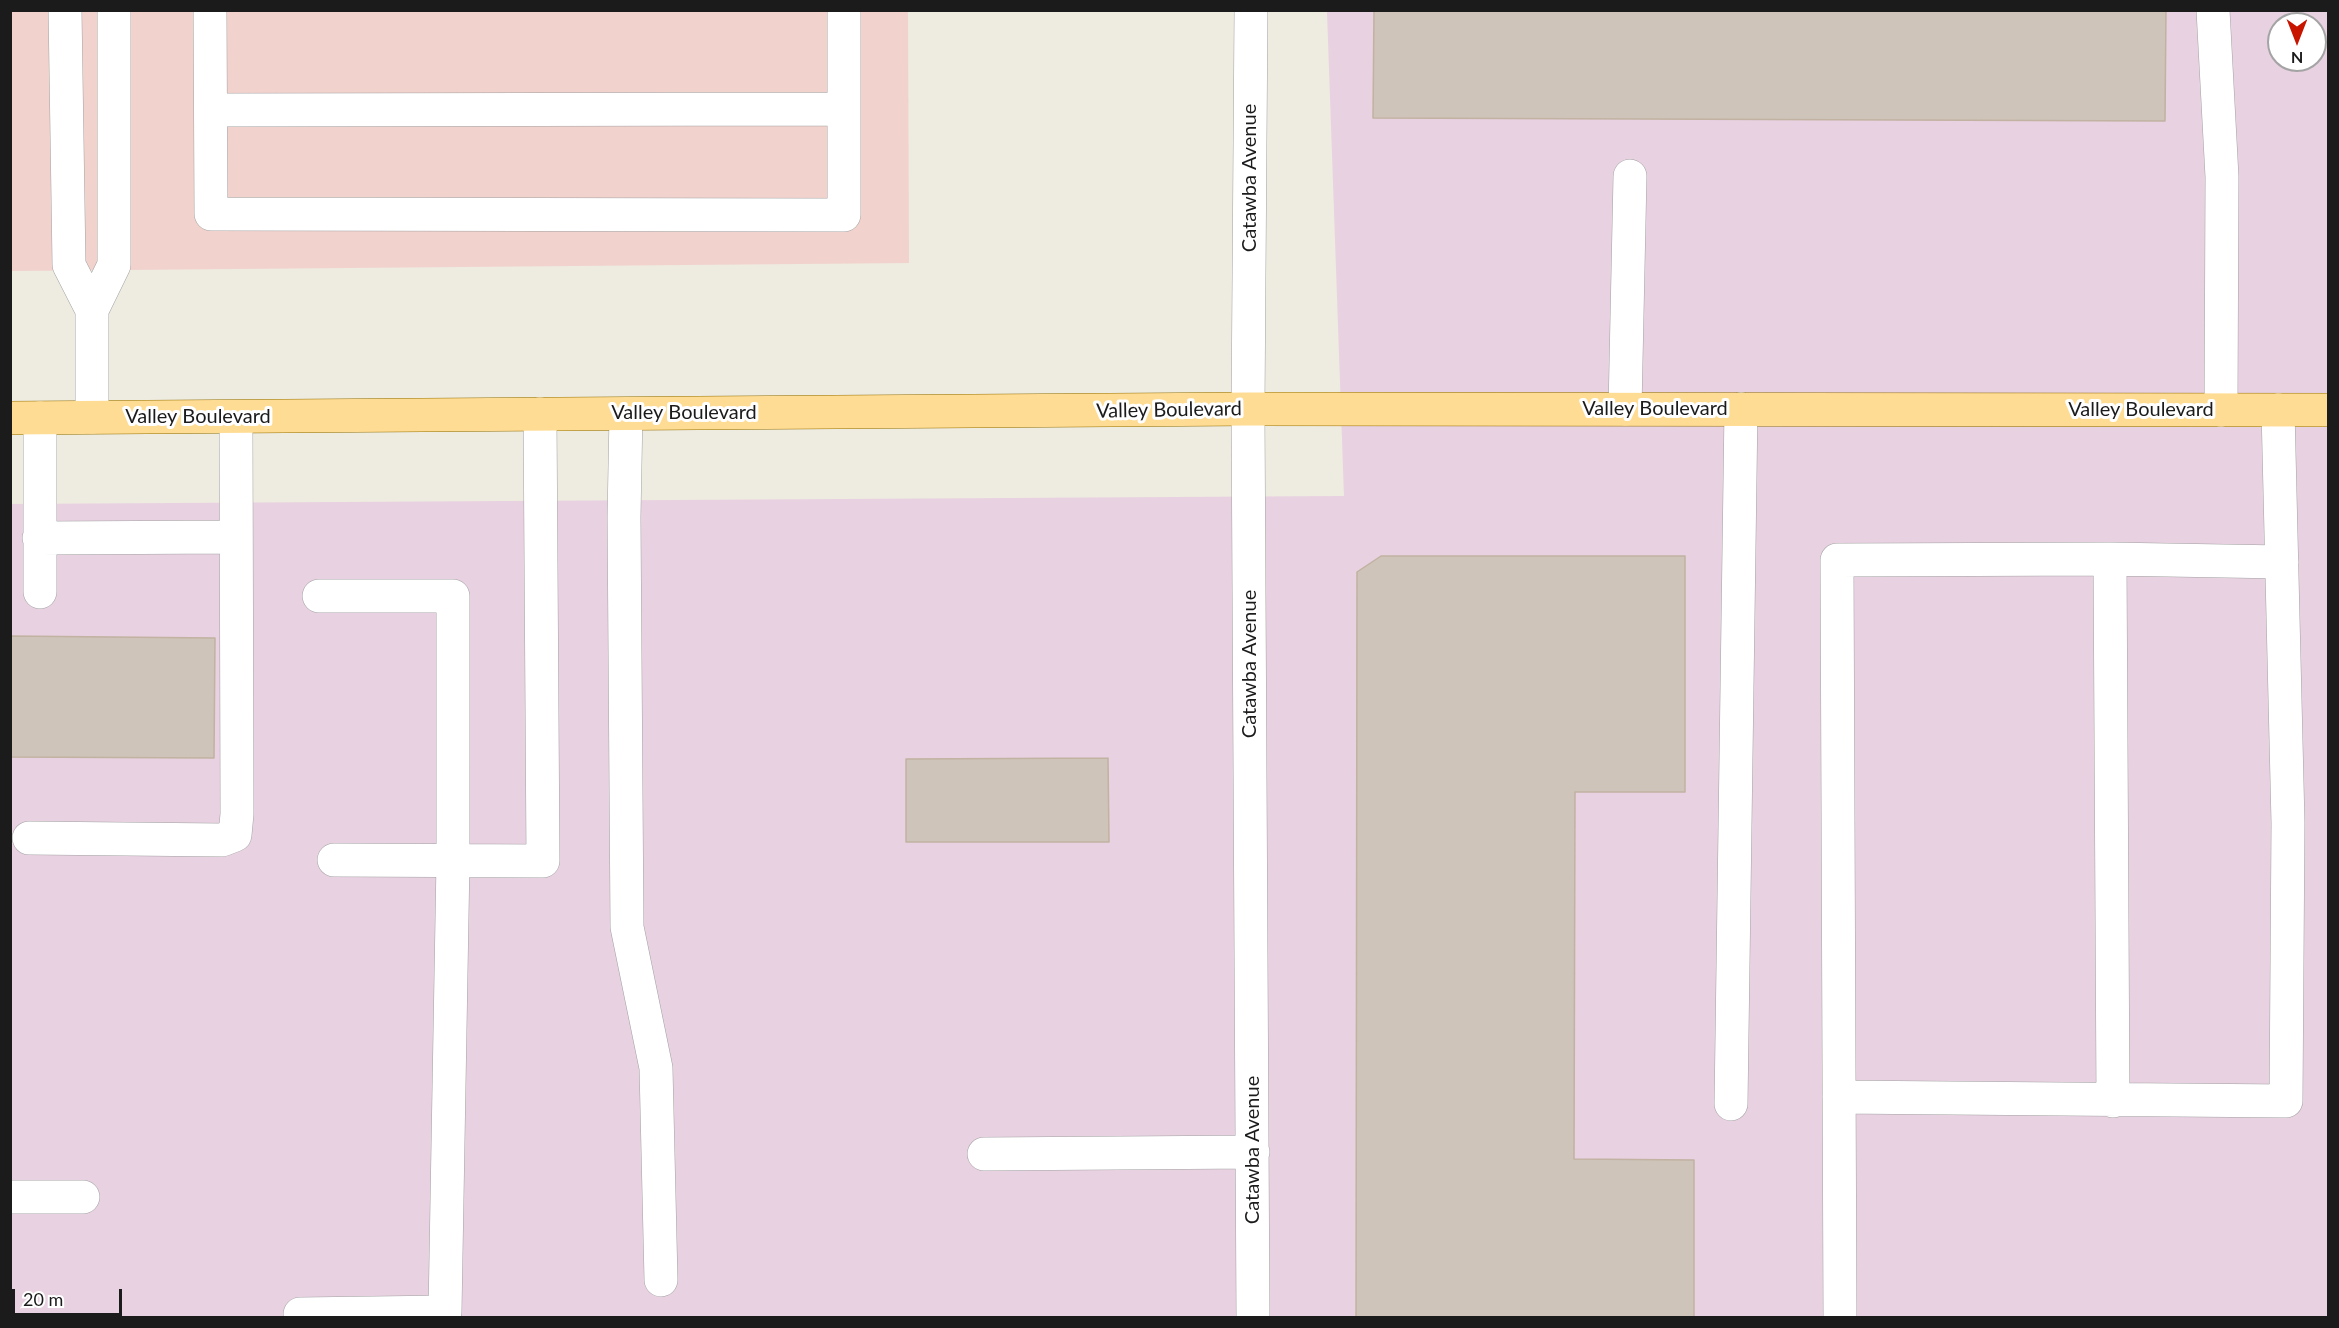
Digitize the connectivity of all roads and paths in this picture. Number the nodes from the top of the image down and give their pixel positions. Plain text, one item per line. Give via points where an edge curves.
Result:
1 (65, 10) edge
2 (114, 10) edge
3 (210, 10) edge
4 (844, 10) edge
5 (1251, 10) edge
6 (2213, 10) edge
7 (844, 109) junction
8 (211, 110) junction
9 (1629, 176) dead end
10 (92, 310) junction
11 (1248, 409) junction
12 (1625, 410) junction
13 (1742, 410) junction
14 (2221, 410) junction
15 (2278, 410) junction
16 (2328, 410) edge
17 (540, 414) junction
18 (626, 414) junction
19 (92, 417) junction
20 (236, 417) junction
21 (25, 418) edge
22 (236, 537) junction
23 (39, 538) junction
24 (2110, 559) junction
25 (2282, 562) junction
26 (40, 592) dead end
27 (319, 596) dead end
28 (29, 838) dead end
29 (334, 860) dead end
30 (453, 861) junction
31 (1839, 1097) junction
32 (2113, 1101) junction
33 (1731, 1104) dead end
34 (1252, 1152) junction
35 (984, 1154) dead end
36 (10, 1197) edge
37 (83, 1197) dead end
38 (661, 1280) dead end
39 (300, 1314) dead end
40 (1253, 1317) edge
41 (1840, 1317) edge

1 - 10 street via 69,264
2 - 10 street via 114,264
3 - 8 street
4 - 7 street
5 - 11 street, Catawba Avenue
6 - 14 street via 2222,177
7 - 8 street
7 - 8 street via 844,215 211,214
9 - 12 street
10 - 19 street
11 - 12 main road, Valley Boulevard
11 - 18 main road, Valley Boulevard
11 - 34 street, Catawba Avenue
12 - 13 main road, Valley Boulevard
13 - 14 main road, Valley Boulevard
13 - 33 street
14 - 15 main road, Valley Boulevard
15 - 16 main road, Valley Boulevard
15 - 25 street
17 - 18 main road, Valley Boulevard
17 - 20 main road, Valley Boulevard
17 - 30 street via 543,861
18 - 38 street via 627,927 656,1068
19 - 20 main road, Valley Boulevard
19 - 21 main road, Valley Boulevard
20 - 22 street
21 - 23 street
22 - 23 street
22 - 28 street via 235,835 222,840
23 - 26 street
24 - 25 street
24 - 31 street via 1837,560
24 - 32 street
25 - 32 street via 2288,824 2286,1101
27 - 30 street via 453,596
29 - 30 street
30 - 39 street via 445,1312
31 - 32 street
31 - 41 street
34 - 35 street
34 - 40 street, Catawba Avenue
36 - 37 street

